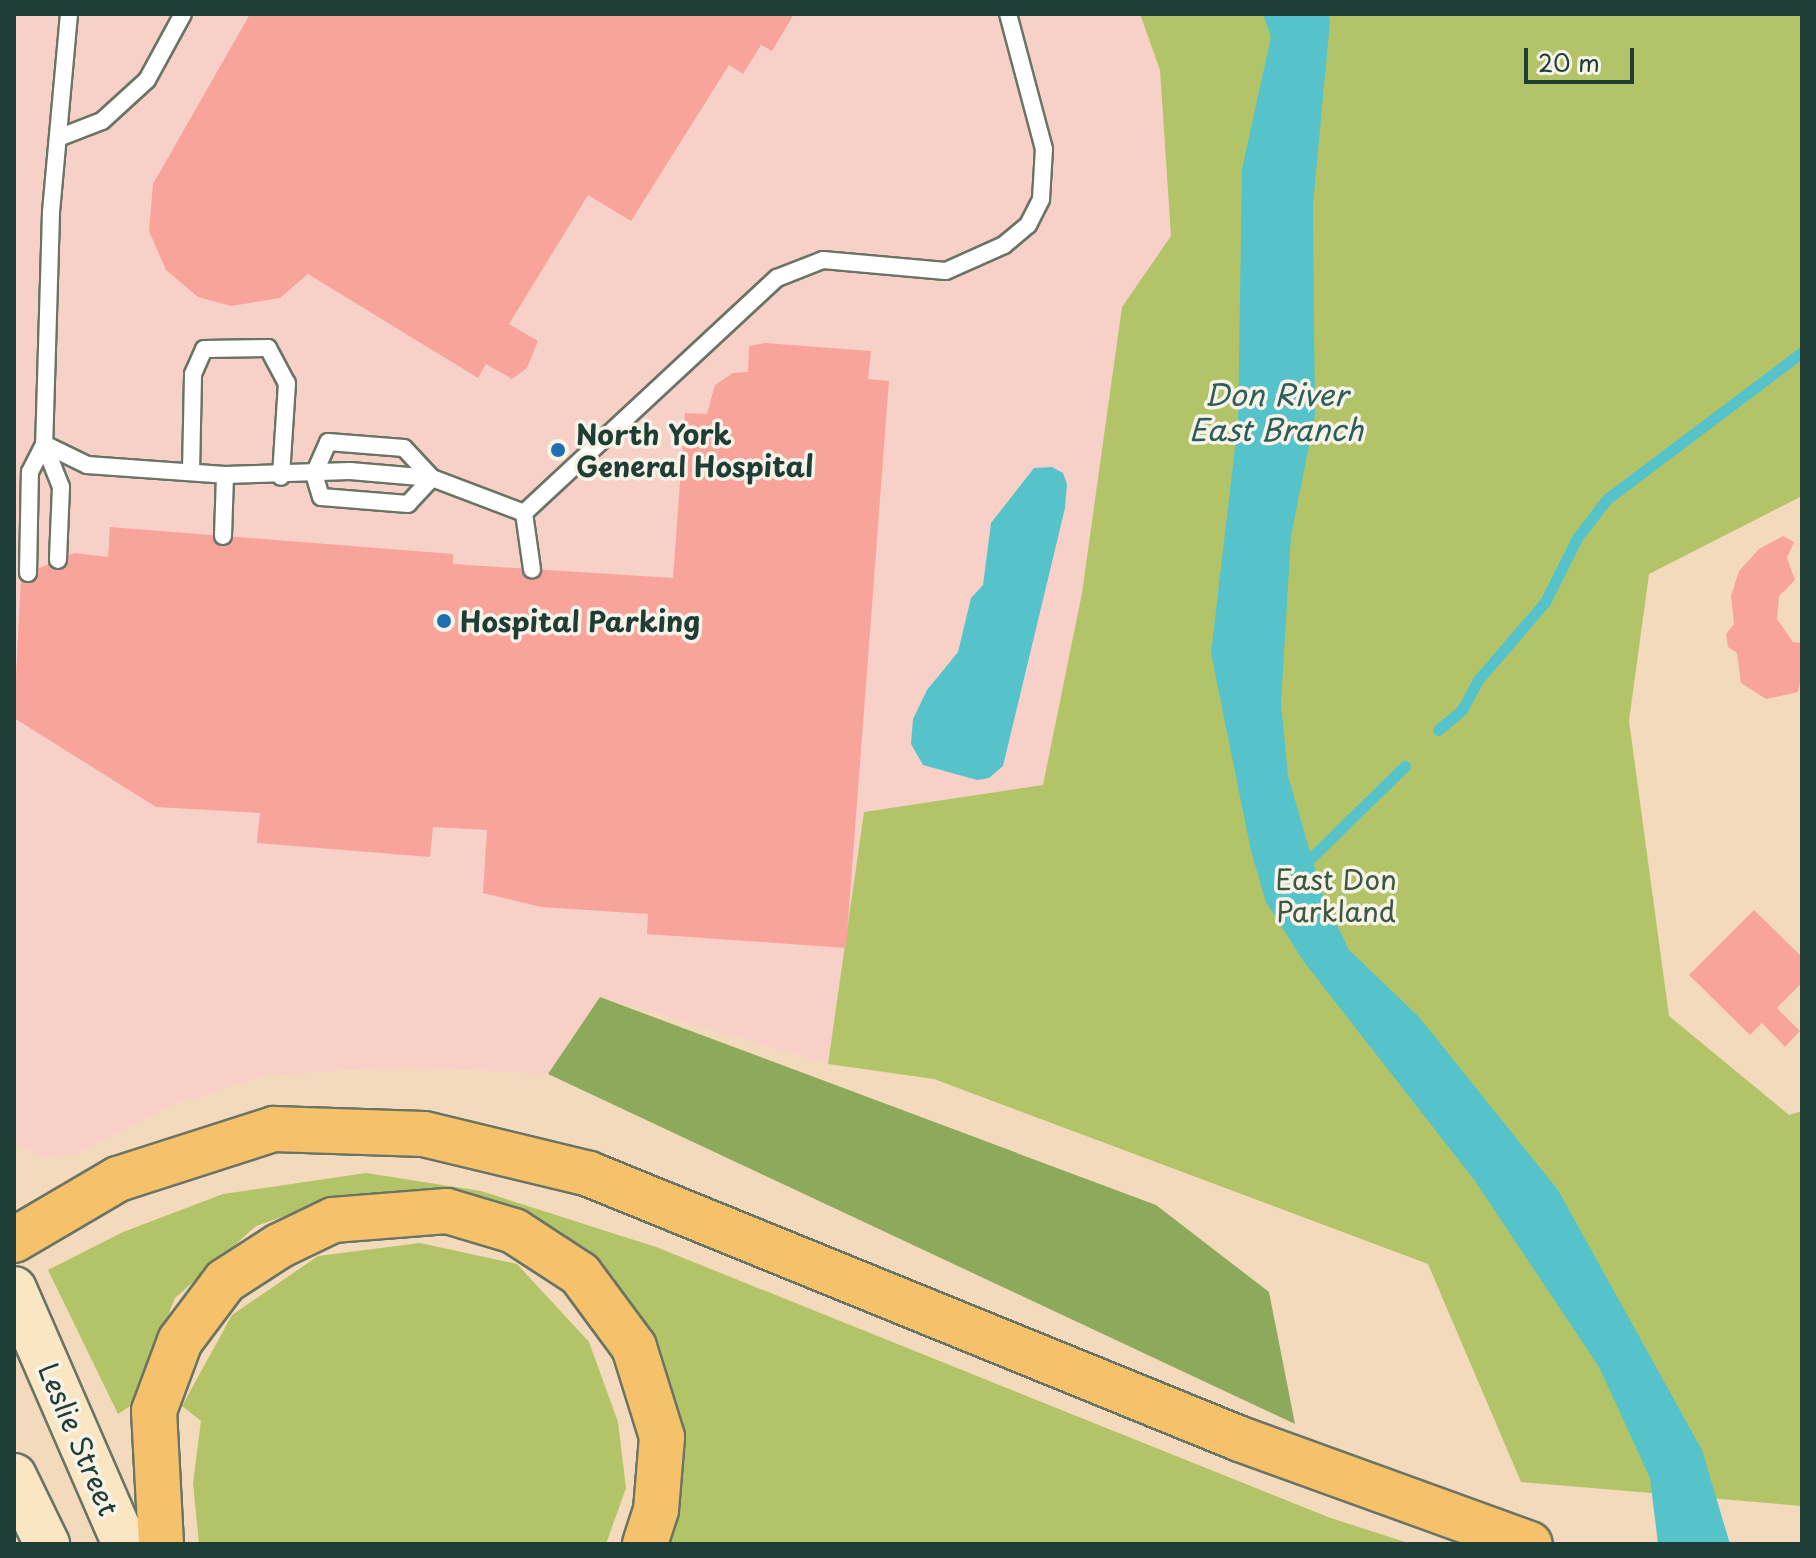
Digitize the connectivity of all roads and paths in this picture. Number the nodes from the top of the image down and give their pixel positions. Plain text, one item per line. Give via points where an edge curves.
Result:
1 (69, 14) edge
2 (183, 14) edge
3 (1008, 14) edge
4 (58, 138) junction
5 (44, 444) junction
6 (191, 472) junction
7 (314, 474) junction
8 (225, 475) junction
9 (281, 477) junction
10 (432, 478) junction
11 (524, 513) junction
12 (223, 536) dead end
13 (58, 560) dead end
14 (532, 569) dead end
15 (28, 573) dead end
16 (14, 1240) edge
17 (14, 1289) edge
18 (14, 1476) edge
19 (47, 1544) edge
20 (125, 1544) edge
21 (161, 1544) edge
22 (645, 1544) edge
23 (1530, 1544) edge

1 - 4 lane
2 - 4 lane via 147,80 102,121
3 - 11 lane via 1044,149 1041,199 1028,225 1004,245 946,271 823,260 777,278
4 - 5 lane
5 - 6 lane via 87,465
5 - 13 lane via 61,487
5 - 15 lane via 30,472
6 - 8 lane
6 - 9 lane via 193,374 204,349 268,348 287,383
7 - 9 lane
7 - 10 lane via 350,471
7 - 10 lane via 321,497 408,504
7 - 10 lane via 328,442 340,442 404,448
8 - 9 lane
8 - 12 lane
10 - 11 lane
11 - 14 lane
16 - 23 highway via 118,1179 274,1129 424,1134 589,1174 1240,1439
17 - 20 main road, Leslie Street
18 - 19 main road
21 - 22 highway via 154,1411 180,1341 225,1281 333,1220 447,1211 514,1231 580,1274 634,1347 662,1437 656,1510

